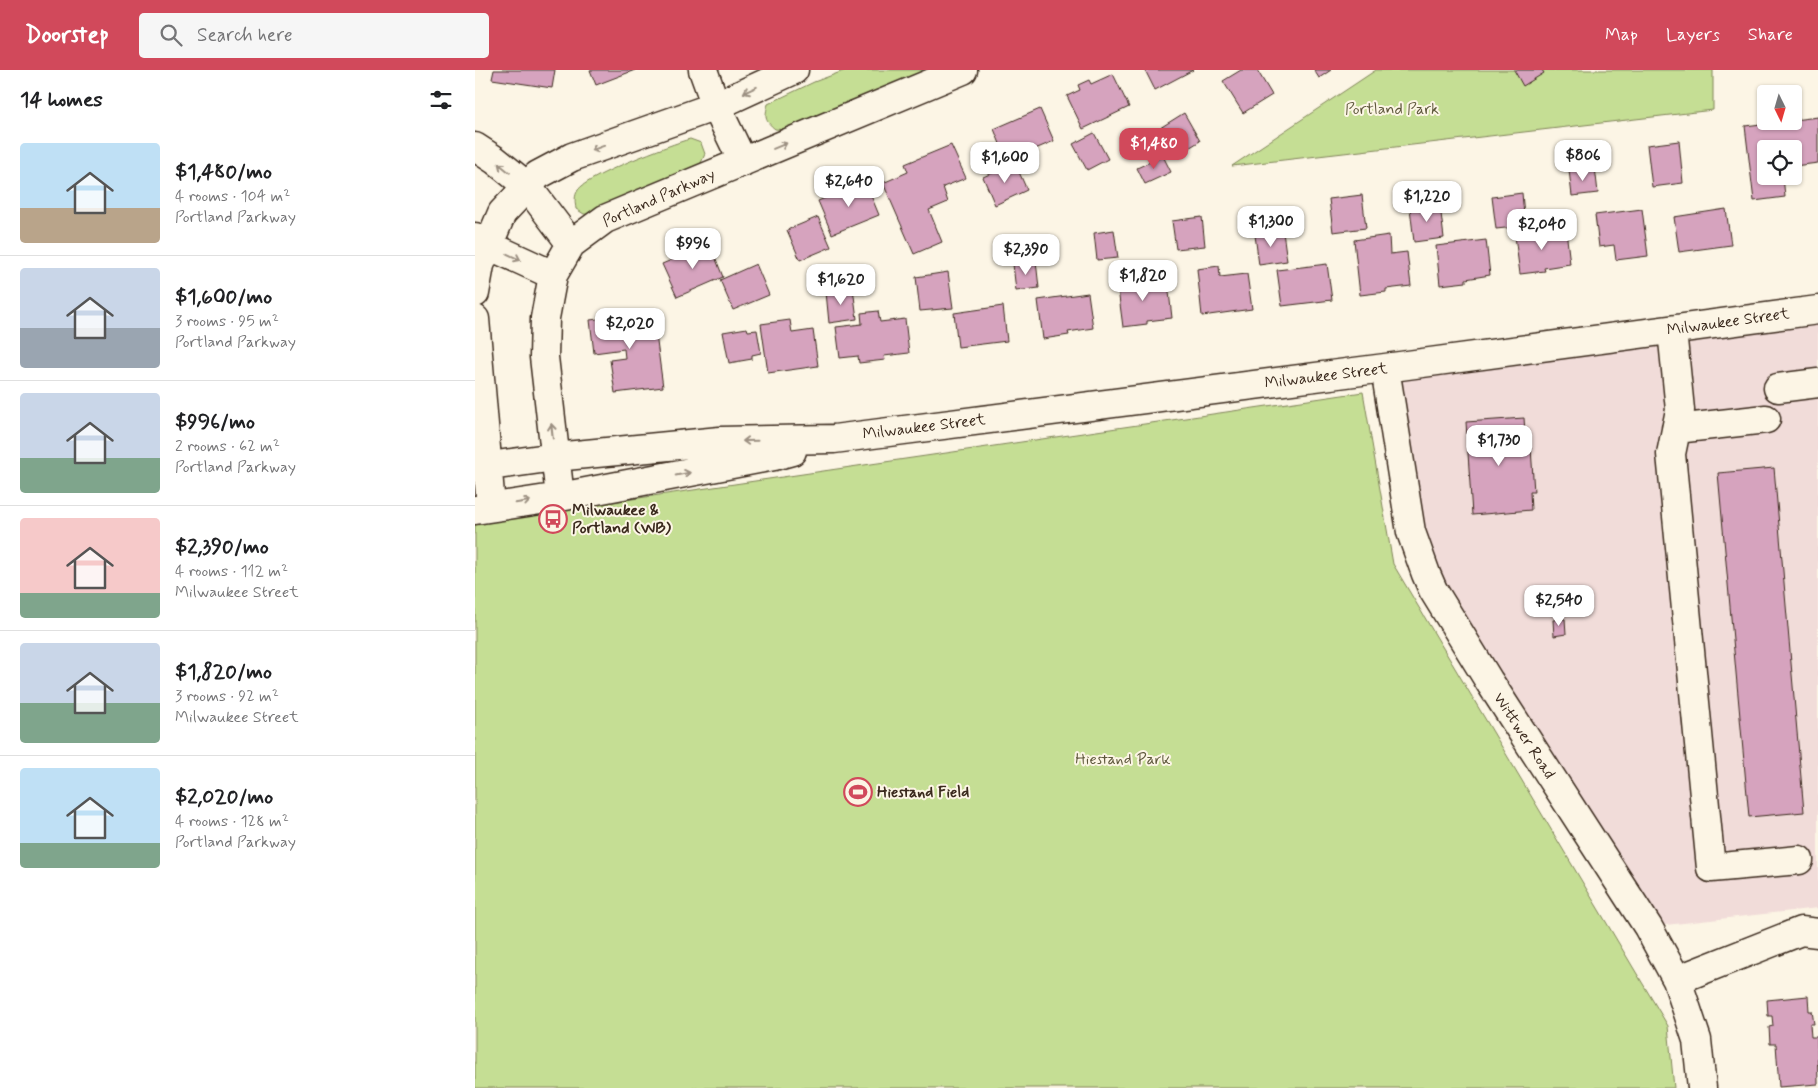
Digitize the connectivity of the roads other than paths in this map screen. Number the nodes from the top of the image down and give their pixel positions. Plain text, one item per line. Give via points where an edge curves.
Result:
1 (703, 70) edge
2 (794, 70) edge
3 (963, 70) edge
4 (716, 106) junction
5 (475, 147) edge
6 (743, 162) junction
7 (527, 186) junction
8 (481, 241) edge
9 (571, 244) junction
10 (553, 275) junction
11 (475, 293) edge
12 (1818, 310) edge
13 (475, 319) edge
14 (1672, 330) junction
15 (1385, 368) junction
16 (1818, 383) edge
17 (1778, 388) dead end
18 (1766, 419) dead end
19 (1676, 429) junction
20 (834, 439) junction
21 (555, 457) junction
22 (481, 467) edge
23 (560, 497) junction
24 (483, 508) edge
25 (1799, 860) dead end
26 (1818, 933) edge
27 (1677, 980) junction
28 (1703, 1088) edge

1 - 4 street
2 -> 4 street
6 -> 3 street, Portland Parkway
4 - 6 street
4 -> 7 street via 572,157 538,175
7 -> 5 street
6 - 9 street, Portland Parkway via 605,219
7 - 8 street
7 - 9 street
8 -> 10 street
8 - 11 street
9 - 10 street, Portland Parkway
21 -> 10 street, Portland Parkway via 544,357 545,318
12 - 14 street, Milwaukee Street
13 - 22 street
14 - 15 street, Milwaukee Street
14 - 19 street via 1680,410
15 - 20 street, Milwaukee Street
15 - 27 street, Wittwer Road via 1411,532 1433,590 1648,927
16 - 17 street
18 - 19 street
19 - 25 street via 1671,454 1711,868
20 -> 21 street, Milwaukee Street via 720,441
23 -> 20 street, Milwaukee Street via 775,456
21 - 22 street, Milwaukee Street
21 - 23 street, Portland Parkway
22 - 24 street
24 -> 23 street, Milwaukee Street
26 - 27 street via 1801,931
27 - 28 street, Wittwer Road via 1697,1040

